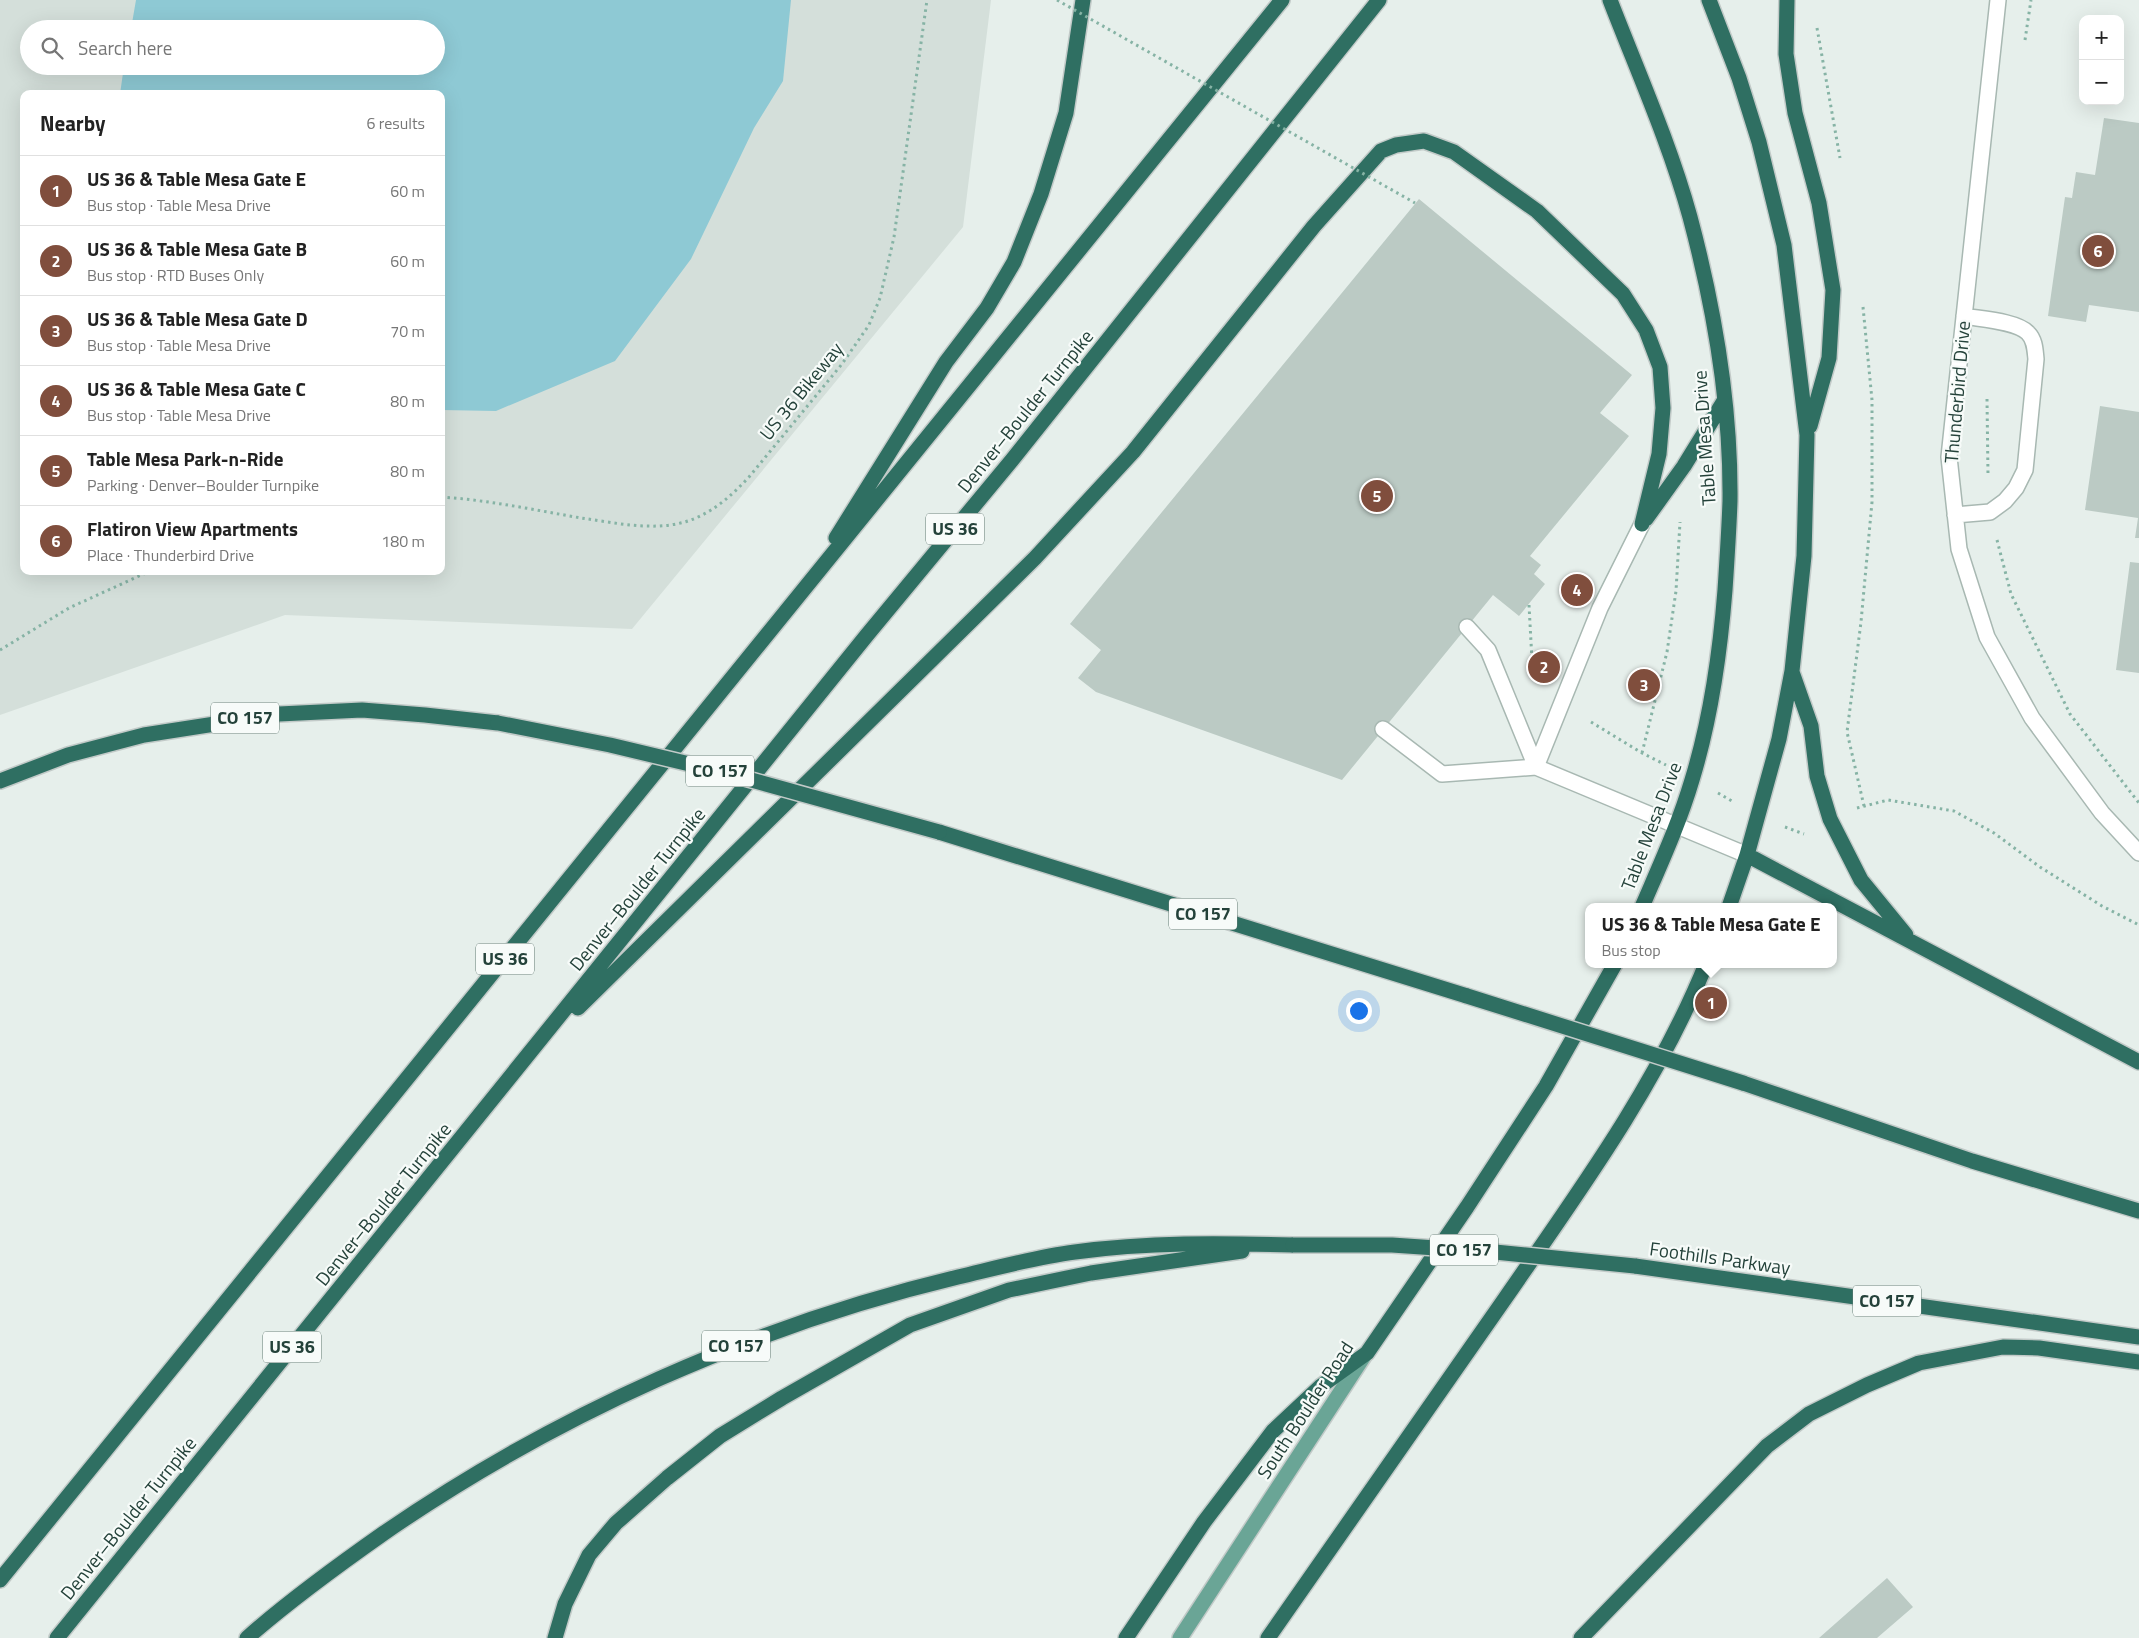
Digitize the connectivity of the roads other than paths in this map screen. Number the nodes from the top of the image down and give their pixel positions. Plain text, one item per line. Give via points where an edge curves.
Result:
1 (1083, 0) edge
2 (1282, 0) edge
3 (1379, 0) edge
4 (1610, 0) edge
5 (1708, 0) edge
6 (1787, 0) edge
7 (1998, 0) edge
8 (1964, 316) junction
9 (1724, 401) junction
10 (1807, 435) junction
11 (1955, 515) junction
12 (1642, 524) junction
13 (803, 592) junction
14 (1467, 627) dead end
15 (1792, 671) junction
16 (1383, 729) dead end
17 (1536, 768) junction
18 (0, 781) edge
19 (1677, 826) junction
20 (2139, 852) edge
21 (1747, 855) junction
22 (1644, 903) edge
23 (1730, 903) edge
24 (1914, 943) junction
25 (1613, 968) edge
26 (1704, 968) edge
27 (528, 1057) junction
28 (2139, 1062) edge
29 (2139, 1211) edge
30 (1293, 1245) junction
31 (2139, 1337) edge
32 (1366, 1352) junction
33 (2139, 1362) edge
34 (0, 1580) edge
35 (57, 1638) edge
36 (248, 1638) edge
37 (555, 1638) edge
38 (1126, 1638) edge
39 (1180, 1638) edge
40 (1268, 1638) edge
41 (1582, 1638) edge

1 - 13 highway via 1066,113 1041,194 1014,262 986,308 946,362
2 - 13 highway, US 36
3 - 27 highway, Denver–Boulder Turnpike / US 36 via 1012,460
4 - 9 highway, Table Mesa Drive via 1689,216 1706,286
5 - 10 highway via 1739,78 1759,142 1784,245
6 - 10 highway via 1786,54 1791,88 1819,203 1833,290 1829,358
7 - 8 street, Thunderbird Drive
8 - 11 street, Thunderbird Drive via 1948,457
8 - 11 street via 2023,328 2030,334 2036,359 2025,470 2016,488 1990,512
9 - 12 highway via 1684,466
9 - 19 highway, Table Mesa Drive via 1730,501 1722,632 1712,702
10 - 15 highway via 1804,556
11 - 20 street, Thunderbird Drive via 1959,549 1987,637 2032,718 2102,813
12 - 17 street via 1600,608
12 - 27 highway via 1659,454 1663,408 1660,367 1646,330 1623,294 1537,211 1454,152 1424,141 1381,151 1314,226 1133,452 1035,558
13 - 34 highway, US 36
14 - 17 street via 1488,650
15 - 21 highway via 1779,739
15 - 24 highway via 1811,726 1817,776 1830,819 1861,880
16 - 17 street via 1442,774
17 - 19 street
18 - 29 highway, CO 157, bridge via 68,755 144,735 279,714 362,710 498,724 610,745 939,832 1743,1083 1972,1162
19 - 21 street
19 - 22 highway, Table Mesa Drive
21 - 23 highway
21 - 24 highway
24 - 28 highway
25 - 32 highway, South Boulder Road via 1546,1086
26 - 40 highway via 1668,1045 1558,1222
27 - 35 highway, Denver–Boulder Turnpike / US 36
30 - 31 highway, Foothills Parkway / CO 157, bridge via 1392,1245 1635,1266
30 - 36 highway, CO 157 via 1216,1243 1075,1252 897,1291 747,1342 599,1406 440,1495 344,1561
30 - 37 highway via 1163,1262 1009,1290 910,1326 720,1436 667,1478 616,1523 589,1555 565,1604
32 - 38 highway via 1321,1386 1273,1431 1204,1522
32 - 39 main road, South Boulder Road
33 - 41 highway via 2039,1348 2003,1347 1919,1363 1867,1385 1809,1414 1767,1446

